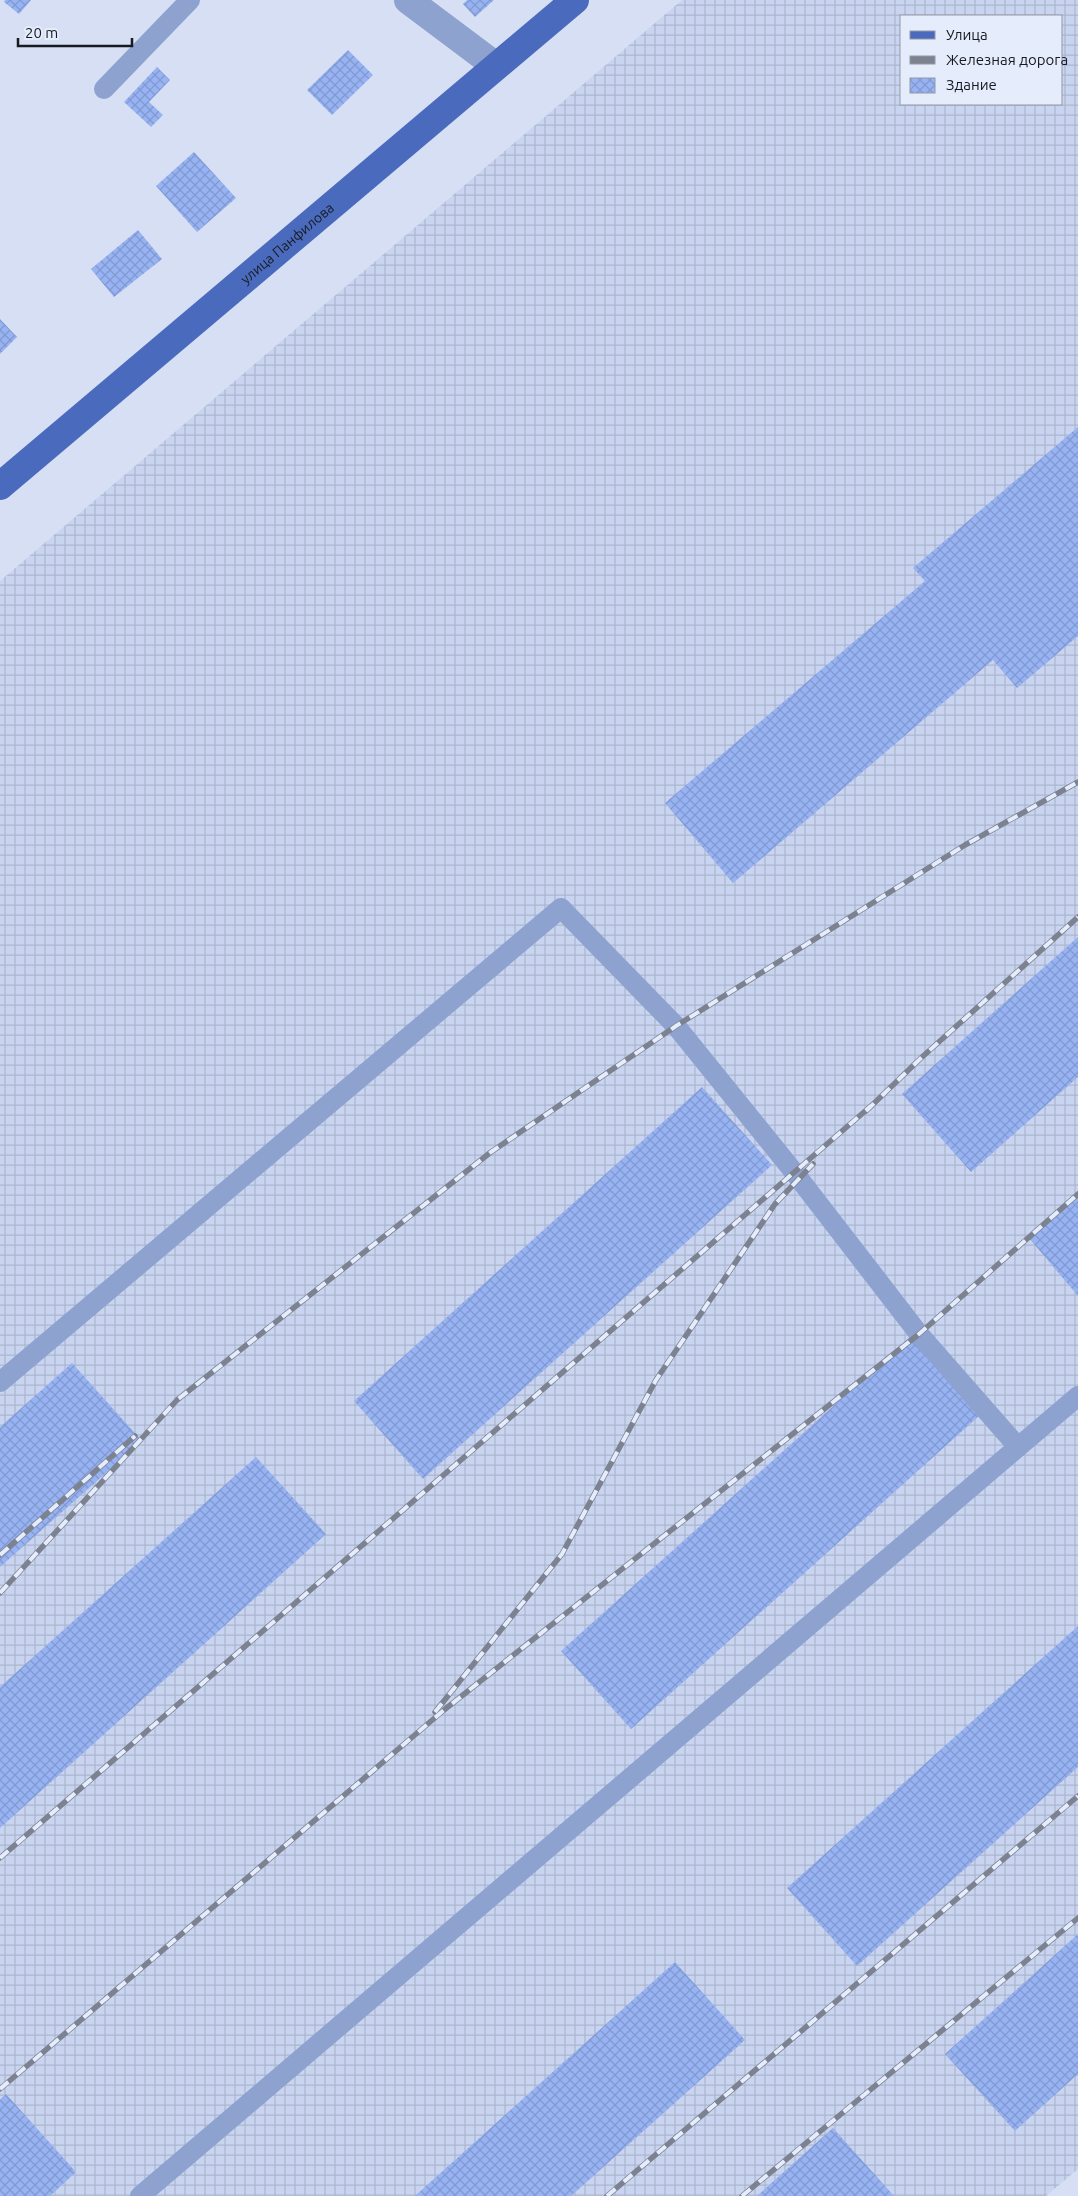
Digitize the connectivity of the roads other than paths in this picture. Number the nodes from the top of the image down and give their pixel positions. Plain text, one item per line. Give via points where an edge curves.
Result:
1 (190, 0) edge
2 (408, 0) edge
3 (575, 0) edge
4 (496, 66) junction
5 (104, 89) dead end
6 (0, 486) edge
7 (0, 1382) edge
8 (1078, 1396) edge
9 (1018, 1447) junction
10 (140, 2196) edge

1 - 5 lane
2 - 4 street
3 - 4 main road, улица Панфилова
4 - 6 main road, улица Панфилова
7 - 9 lane via 561,908 676,1026 919,1334
8 - 9 lane
9 - 10 lane

